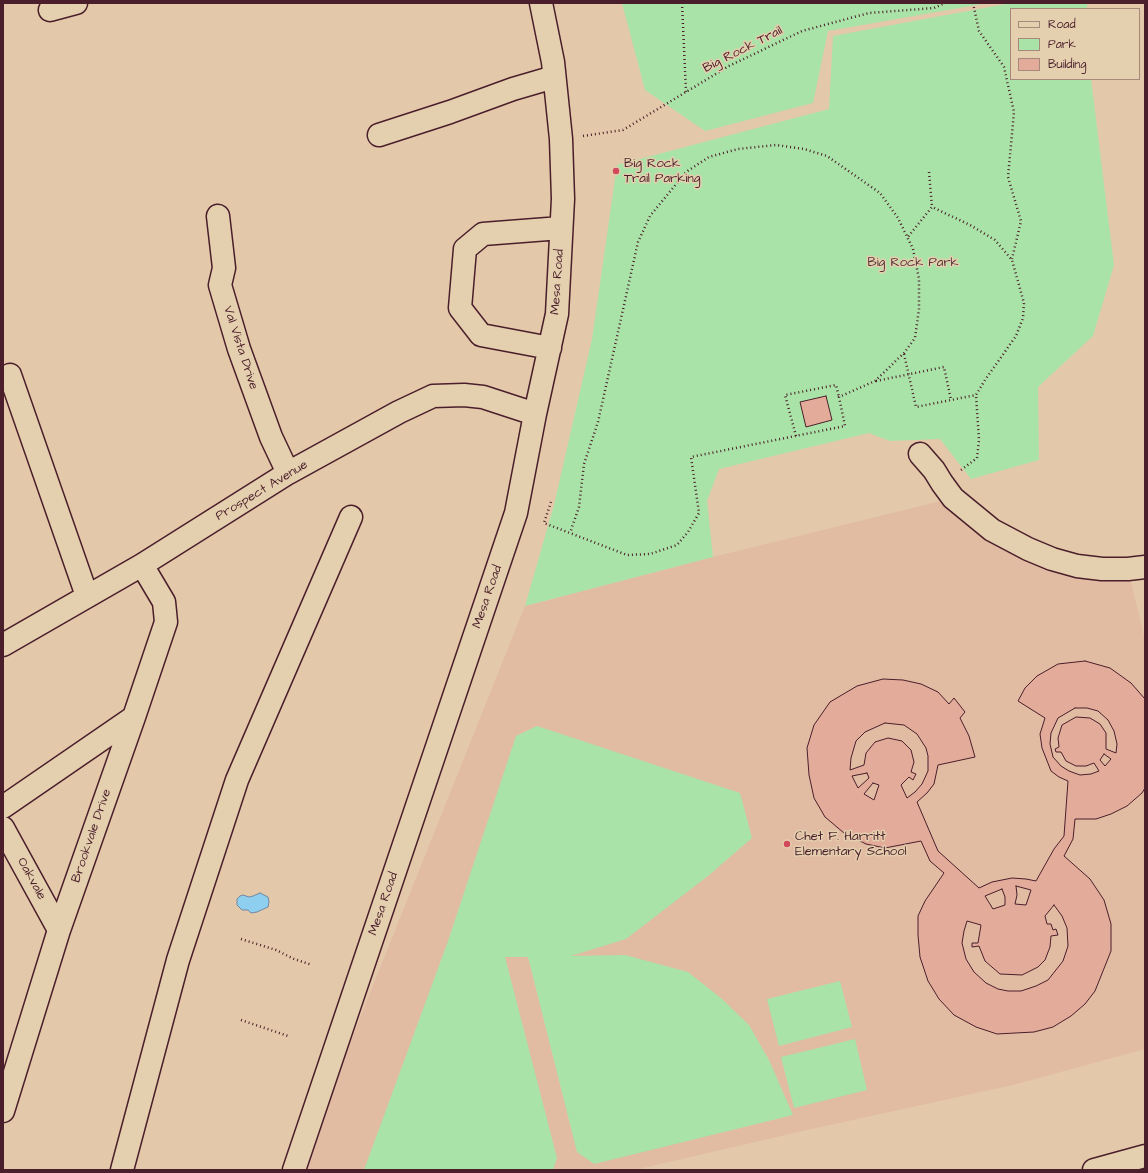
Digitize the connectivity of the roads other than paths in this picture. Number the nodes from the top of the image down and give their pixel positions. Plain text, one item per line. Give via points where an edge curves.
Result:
1 (76, 3) edge
2 (541, 3) edge
3 (50, 10) dead end
4 (554, 77) junction
5 (379, 135) dead end
6 (218, 216) dead end
7 (561, 228) junction
8 (550, 348) junction
9 (10, 375) dead end
10 (535, 414) junction
11 (920, 454) dead end
12 (288, 473) junction
13 (352, 517) dead end
14 (142, 565) junction
15 (1145, 567) edge
16 (87, 596) junction
17 (3, 645) edge
18 (134, 718) junction
19 (3, 807) edge
20 (3, 828) edge
21 (59, 930) junction
22 (3, 1111) edge
23 (1137, 1162) edge
24 (122, 1170) edge
25 (294, 1170) edge
26 (1094, 1170) edge

1 - 3 street
2 - 4 street, Mesa Road
4 - 5 street
4 - 7 street, Mesa Road via 561,139
6 - 12 street, Val Vista Drive via 224,268 220,285 239,349 271,438
7 - 8 street, Mesa Road via 557,314
7 - 8 street via 483,234 465,249 460,308 481,335
8 - 10 street, Mesa Road
9 - 16 street
10 - 12 street, Prospect Avenue via 483,397 433,396
10 - 25 street, Mesa Road via 516,513
11 - 15 street via 953,498 992,530 1028,549 1077,566 1102,569
12 - 14 street, Prospect Avenue
13 - 24 street via 237,780 178,960
14 - 16 street, Prospect Avenue
14 - 18 street, Brookvale Drive via 164,602 166,622
16 - 17 street, Prospect Avenue
18 - 19 street
18 - 21 street, Brookvale Drive
20 - 21 street, Oakvale
21 - 22 street, Brookvale Drive
23 - 26 street

